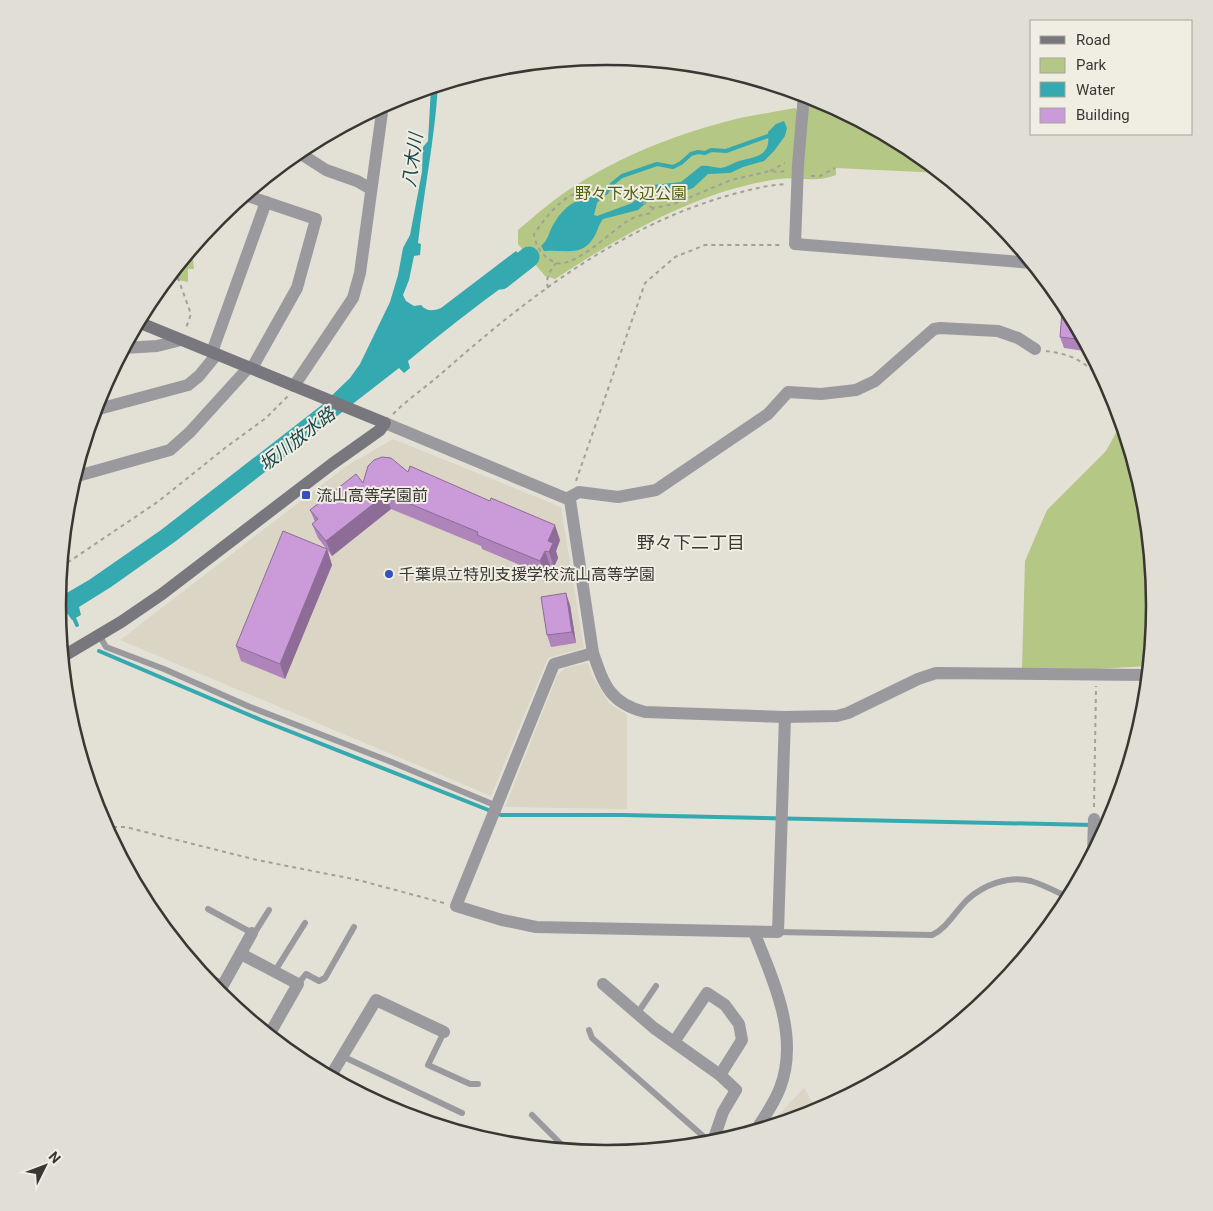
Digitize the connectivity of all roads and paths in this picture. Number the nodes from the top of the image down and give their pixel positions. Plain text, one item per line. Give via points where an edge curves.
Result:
1 (803, 102) edge
2 (382, 114) edge
3 (305, 157) edge
4 (794, 165) junction
5 (835, 168) dead end
6 (770, 171) junction
7 (811, 176) dead end
8 (798, 183) junction
9 (371, 189) junction
10 (252, 197) edge
11 (266, 202) junction
12 (654, 208) junction
13 (795, 244) junction
14 (1024, 262) edge
15 (556, 263) junction
16 (177, 277) edge
17 (548, 288) junction
18 (145, 325) edge
19 (181, 340) junction
20 (132, 348) edge
21 (1036, 349) joint
22 (214, 353) junction
23 (250, 368) junction
24 (1093, 371) edge
25 (300, 388) junction
26 (104, 408) edge
27 (380, 421) junction
28 (82, 475) edge
29 (571, 496) junction
30 (68, 562) edge
31 (99, 635) junction
32 (68, 652) edge
33 (593, 653) junction
34 (1096, 674) junction
35 (1142, 675) edge
36 (786, 717) junction
37 (497, 806) junction
38 (1094, 824) joint
39 (114, 827) edge
40 (1094, 839) edge
41 (1063, 895) edge
42 (456, 906) junction
43 (208, 909) dead end
44 (269, 910) dead end
45 (305, 923) dead end
46 (354, 927) dead end
47 (754, 932) junction
48 (778, 932) junction
49 (252, 933) junction
50 (241, 954) junction
51 (275, 972) junction
52 (298, 984) junction
53 (603, 984) dead end
54 (222, 986) edge
55 (656, 986) dead end
56 (637, 1014) junction
57 (272, 1030) edge
58 (589, 1030) dead end
59 (444, 1032) joint
60 (674, 1042) junction
61 (342, 1056) junction
62 (333, 1072) edge
63 (720, 1075) junction
64 (478, 1084) dead end
65 (462, 1113) dead end
66 (532, 1115) dead end
67 (761, 1123) edge
68 (715, 1135) edge
69 (704, 1137) edge
70 (561, 1144) edge

1 - 4 street
2 - 9 street
3 - 9 street via 326,170
4 - 6 path via 790,170
4 - 6 path via 791,160
4 - 8 street
5 - 7 path via 820,176
6 - 12 path via 720,184
8 - 13 street
8 - 17 path via 761,187 680,211 606,249
9 - 25 street via 360,273 353,298
10 - 11 street
11 - 22 street
11 - 23 street via 316,219 296,288 271,337
12 - 15 path via 651,213 625,222 581,256
12 - 15 path via 635,198 632,191 615,188 590,188 573,194 551,212 534,234 542,254
13 - 14 street
13 - 29 path via 705,245 675,257 645,283
15 - 17 path via 549,271
16 - 19 path via 191,314
17 - 27 path
18 - 19 street
19 - 20 street
19 - 22 street
21 - 24 path via 1066,355
21 - 29 street via 998,331 934,329 875,380 856,390 821,394 788,392 768,414 656,490 618,497 579,492
22 - 23 street
22 - 26 street via 199,376 188,384
23 - 25 street
23 - 28 street via 170,450
25 - 27 street
25 - 30 path via 159,501
27 - 29 street
27 - 31 street via 380,430 162,594
29 - 33 street
31 - 32 street
31 - 37 lane via 106,647
33 - 36 street via 610,692 633,709
33 - 37 street via 554,664
34 - 35 street
34 - 36 street via 936,672 848,713
34 - 38 path
36 - 48 street
37 - 42 street
38 - 40 street
39 - 42 path via 126,827 257,860 358,880
41 - 48 lane via 1029,880 1007,880 986,886 932,935
42 - 47 street via 484,916 536,927
43 - 49 lane
44 - 49 lane
45 - 51 lane
46 - 52 lane via 325,978 319,981 306,974
47 - 48 street
47 - 67 street via 780,1000 787,1058 778,1095
49 - 50 street
50 - 51 street
50 - 54 street
51 - 52 street
52 - 57 street
53 - 56 street
55 - 56 lane
56 - 60 street
58 - 69 lane via 592,1038
59 - 61 street via 376,1000
59 - 64 lane via 428,1065 470,1084
60 - 63 street
60 - 63 street via 707,993 725,1005 739,1024 742,1040
61 - 62 street
61 - 65 lane
63 - 68 street via 736,1090 723,1112
66 - 70 lane

